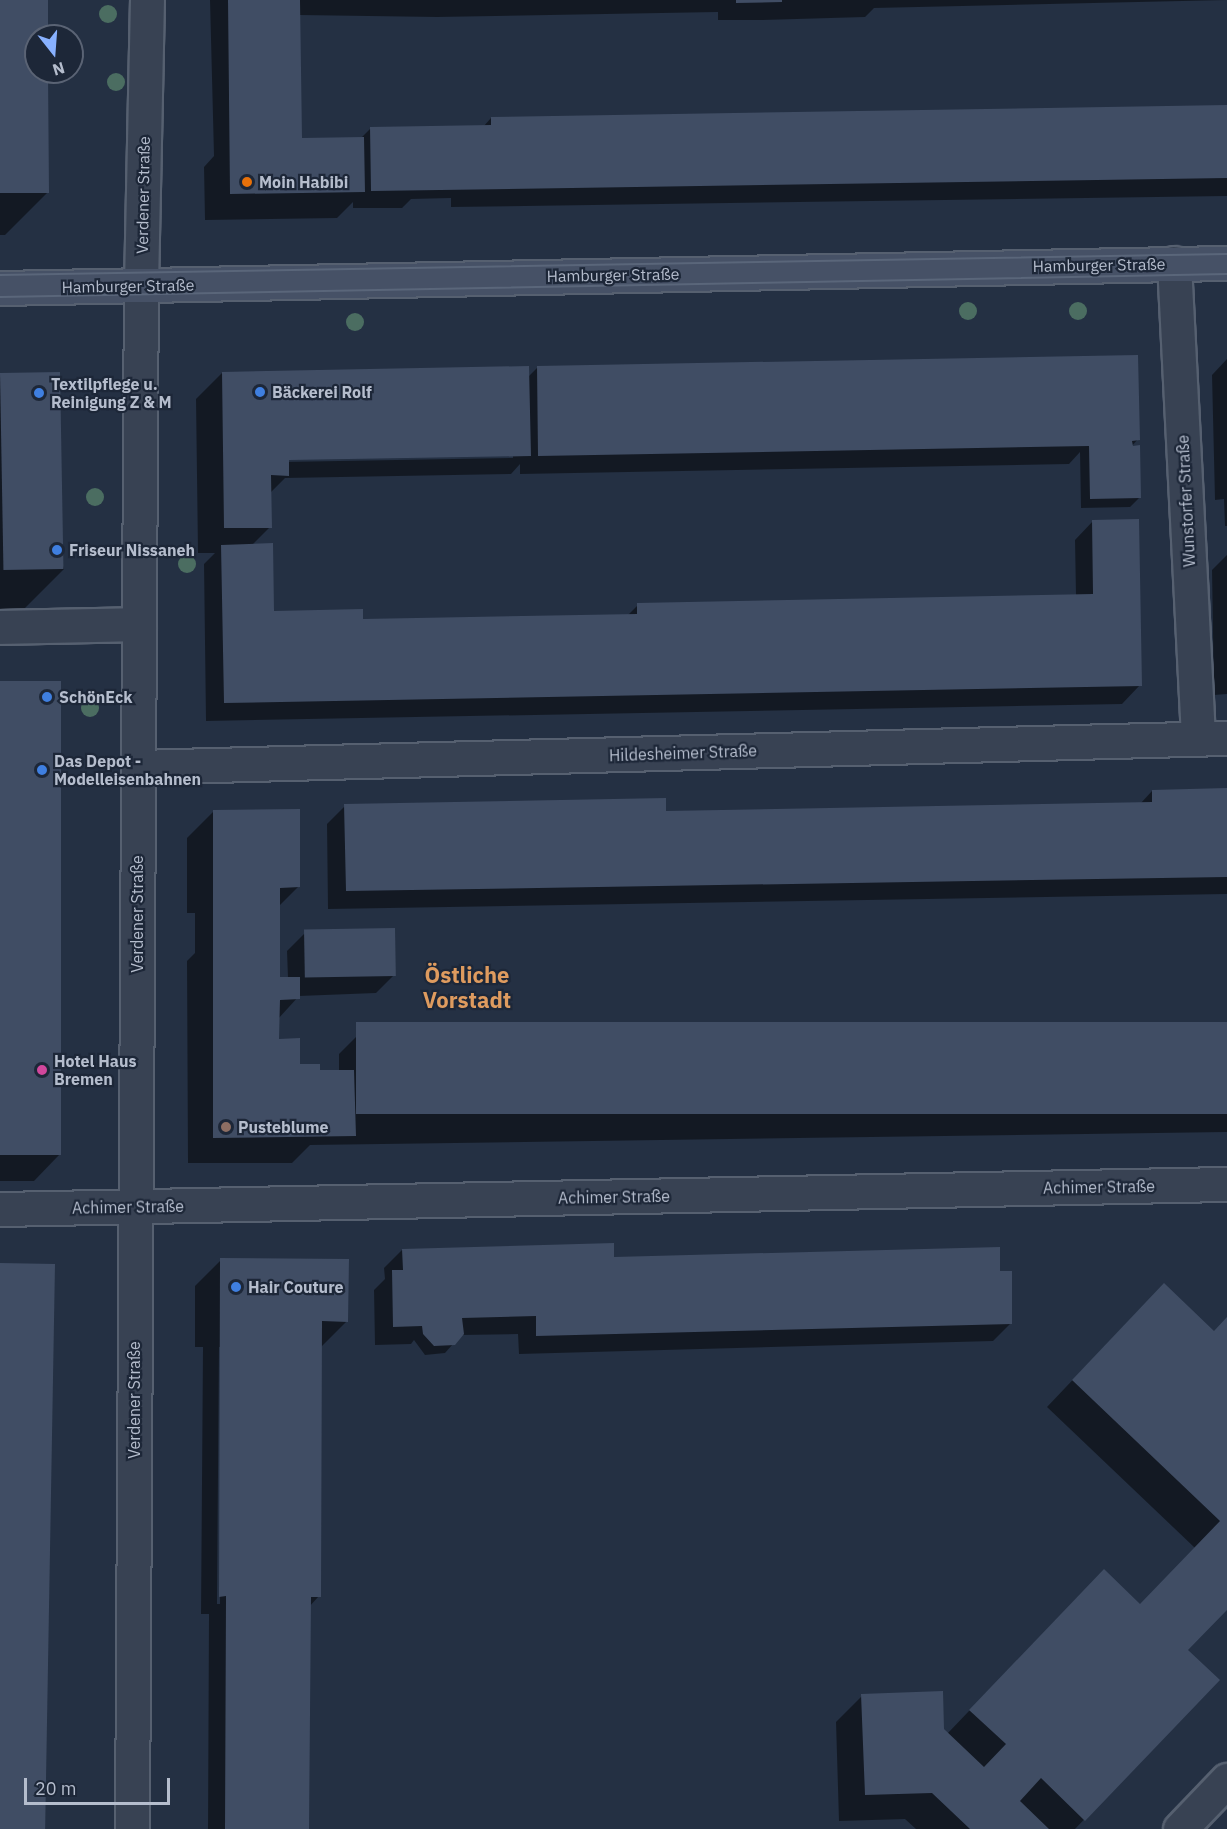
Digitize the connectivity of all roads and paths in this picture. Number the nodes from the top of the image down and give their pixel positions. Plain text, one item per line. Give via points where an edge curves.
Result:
1 (147, 0) edge
2 (1227, 263) edge
3 (1174, 264) junction
4 (141, 285) junction
5 (0, 288) edge
6 (139, 624) junction
7 (0, 627) edge
8 (1212, 738) edge
9 (138, 767) junction
10 (1227, 1184) edge
11 (135, 1207) junction
12 (0, 1209) edge
13 (1227, 1780) edge
14 (132, 1829) edge
15 (1180, 1829) edge

1 - 4 street, Verdener Straße
2 - 3 street, Hamburger Straße
3 - 4 street, Hamburger Straße
3 - 8 street, Wunstorfer Straße
4 - 5 street, Hamburger Straße
4 - 6 street, Verdener Straße
6 - 7 street
6 - 9 street, Verdener Straße
8 - 9 street, Hildesheimer Straße
9 - 11 street, Verdener Straße
10 - 11 street, Achimer Straße
11 - 12 street, Achimer Straße
11 - 14 street, Verdener Straße
13 - 15 street

